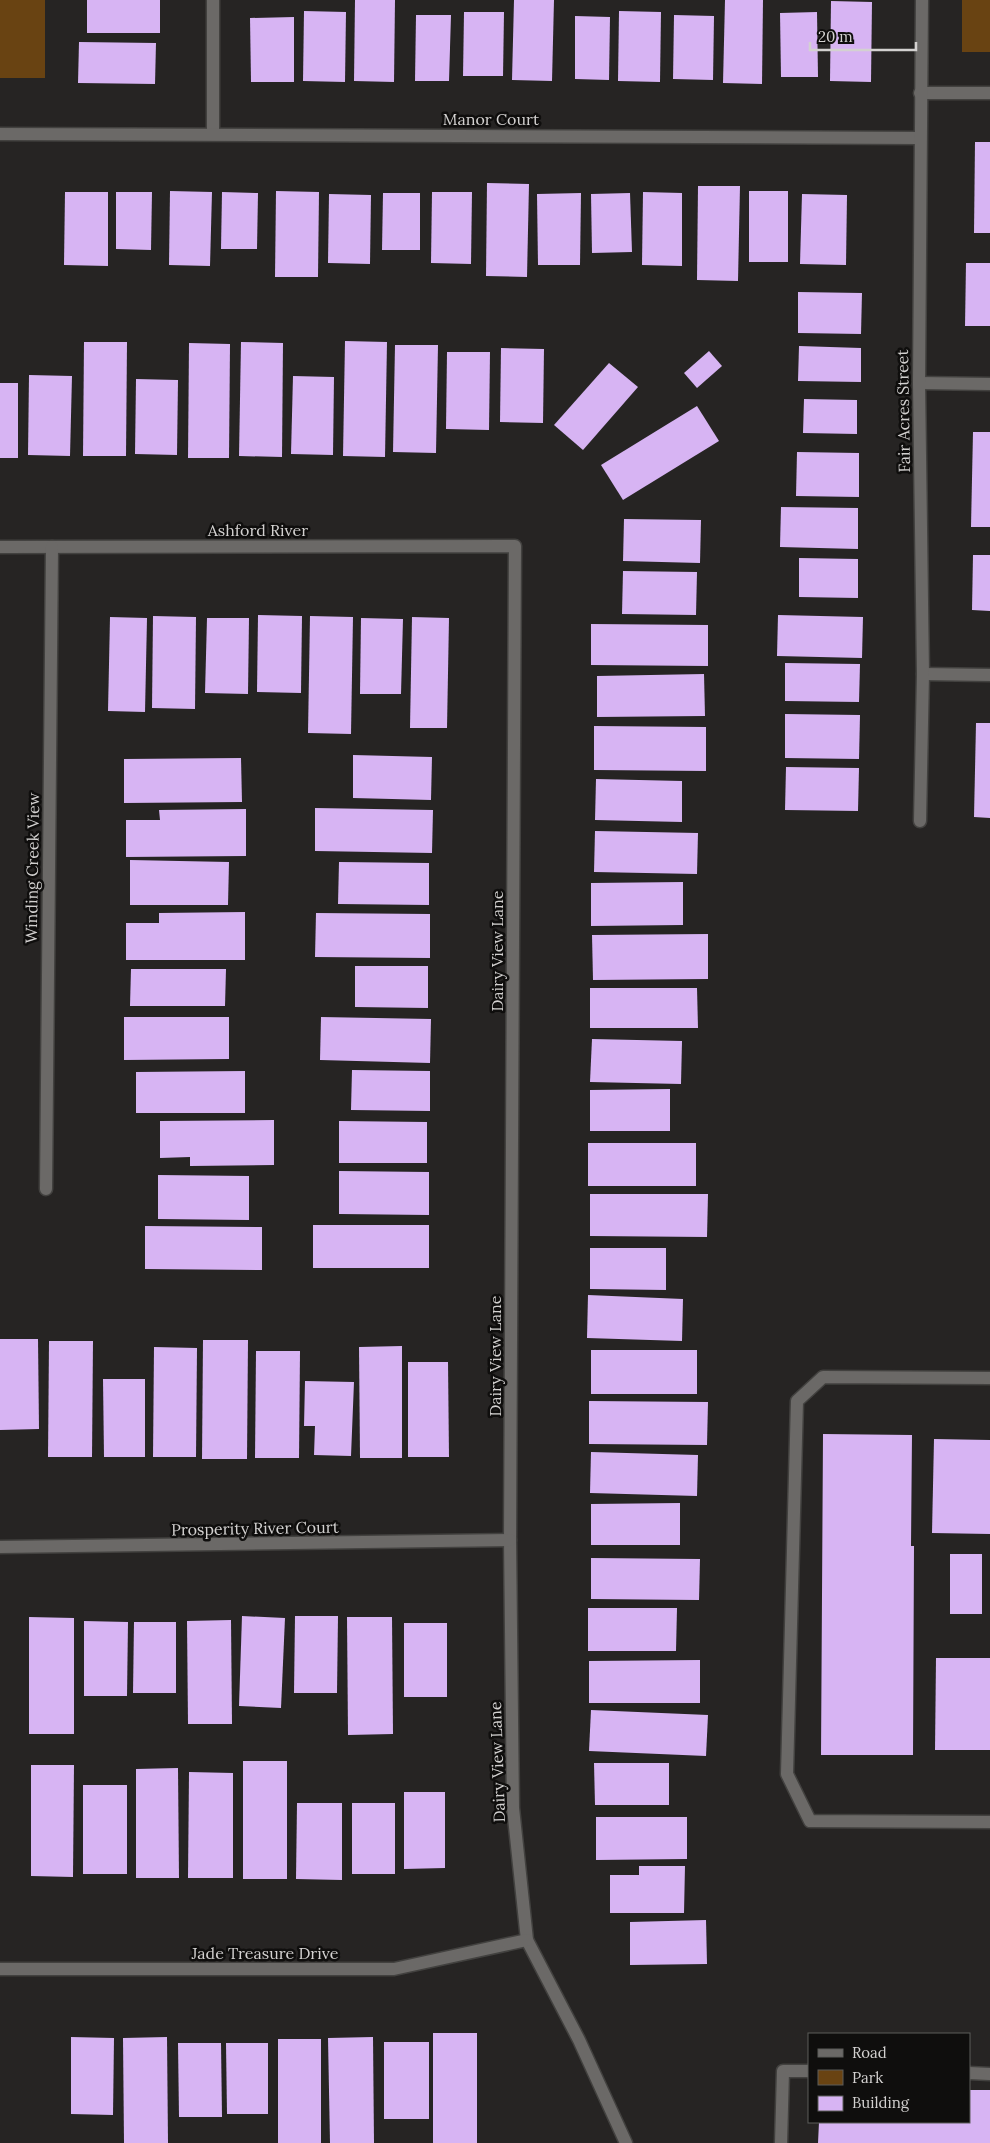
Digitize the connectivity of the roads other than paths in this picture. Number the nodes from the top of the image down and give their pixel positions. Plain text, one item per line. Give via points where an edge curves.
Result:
1 (213, 0) edge
2 (922, 0) edge
3 (920, 92) junction
4 (990, 93) edge
5 (0, 134) edge
6 (213, 134) junction
7 (920, 138) junction
8 (919, 383) junction
9 (990, 384) edge
10 (515, 546) joint
11 (0, 547) edge
12 (52, 547) junction
13 (923, 674) junction
14 (990, 675) edge
15 (920, 821) dead end
16 (46, 1189) dead end
17 (990, 1378) edge
18 (510, 1540) junction
19 (0, 1547) edge
20 (990, 1822) edge
21 (527, 1940) junction
22 (0, 1968) edge
23 (808, 2071) edge
24 (970, 2073) edge
25 (990, 2074) edge
26 (626, 2143) edge
27 (781, 2143) edge

1 - 6 street
2 - 3 street, Fair Acres Street
3 - 4 street
3 - 7 street, Fair Acres Street
5 - 6 street, Manor Court
6 - 7 street, Manor Court
7 - 8 street, Fair Acres Street
8 - 9 street
8 - 13 street, Fair Acres Street
10 - 12 street, Ashford River
10 - 18 street, Dairy View Lane
11 - 12 street, Ashford River
12 - 16 street, Winding Creek View
13 - 14 street
13 - 15 street, Fair Acres Street
17 - 20 street via 823,1377 797,1401 787,1774 810,1821
18 - 19 street, Prosperity River Court
18 - 21 street, Dairy View Lane via 513,1808
21 - 22 street, Jade Treasure Drive via 394,1969
21 - 26 street, Dairy View Lane via 579,2040
23 - 27 street via 783,2071
24 - 25 street

